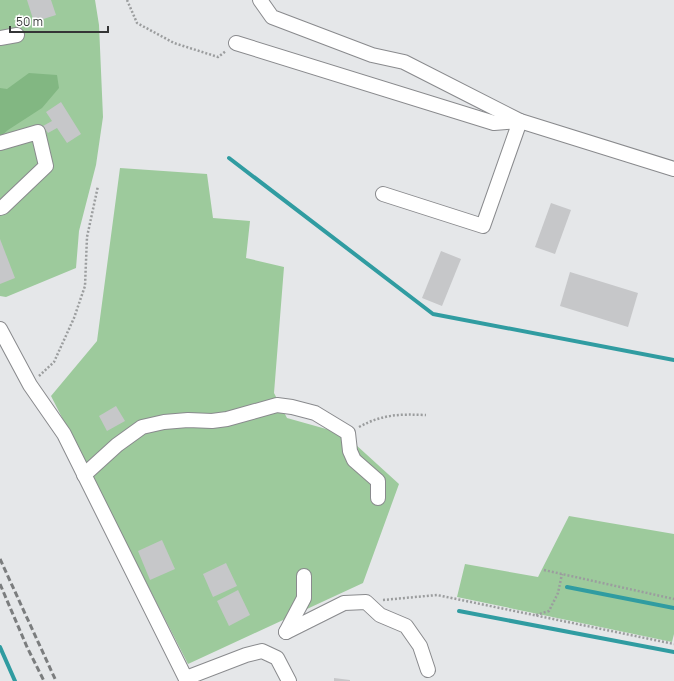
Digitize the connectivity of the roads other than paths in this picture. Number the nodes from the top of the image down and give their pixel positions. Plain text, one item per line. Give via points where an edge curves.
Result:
1 (260, 0) edge
2 (16, 35) dead end
3 (0, 38) edge
4 (236, 43) road end
5 (520, 121) junction
6 (0, 143) edge
7 (674, 169) edge
8 (383, 194) dead end
9 (0, 208) edge
10 (0, 329) edge
11 (84, 475) junction
12 (378, 498) dead end
13 (304, 576) dead end
14 (428, 670) dead end
15 (187, 680) edge
16 (288, 681) edge

1 - 5 street via 272,17 372,56 404,62
2 - 3 street
4 - 5 street via 494,123
5 - 7 street
5 - 8 street via 483,226
6 - 9 street via 38,132 46,166
10 - 11 street via 30,385 64,434
11 - 12 street via 117,445 142,427 164,422 227,419 277,405 315,412 348,433 354,460 378,481
11 - 15 street
13 - 14 street via 304,598 286,632 344,603 366,602 380,615 406,626 420,646
15 - 16 street via 262,651 276,658

